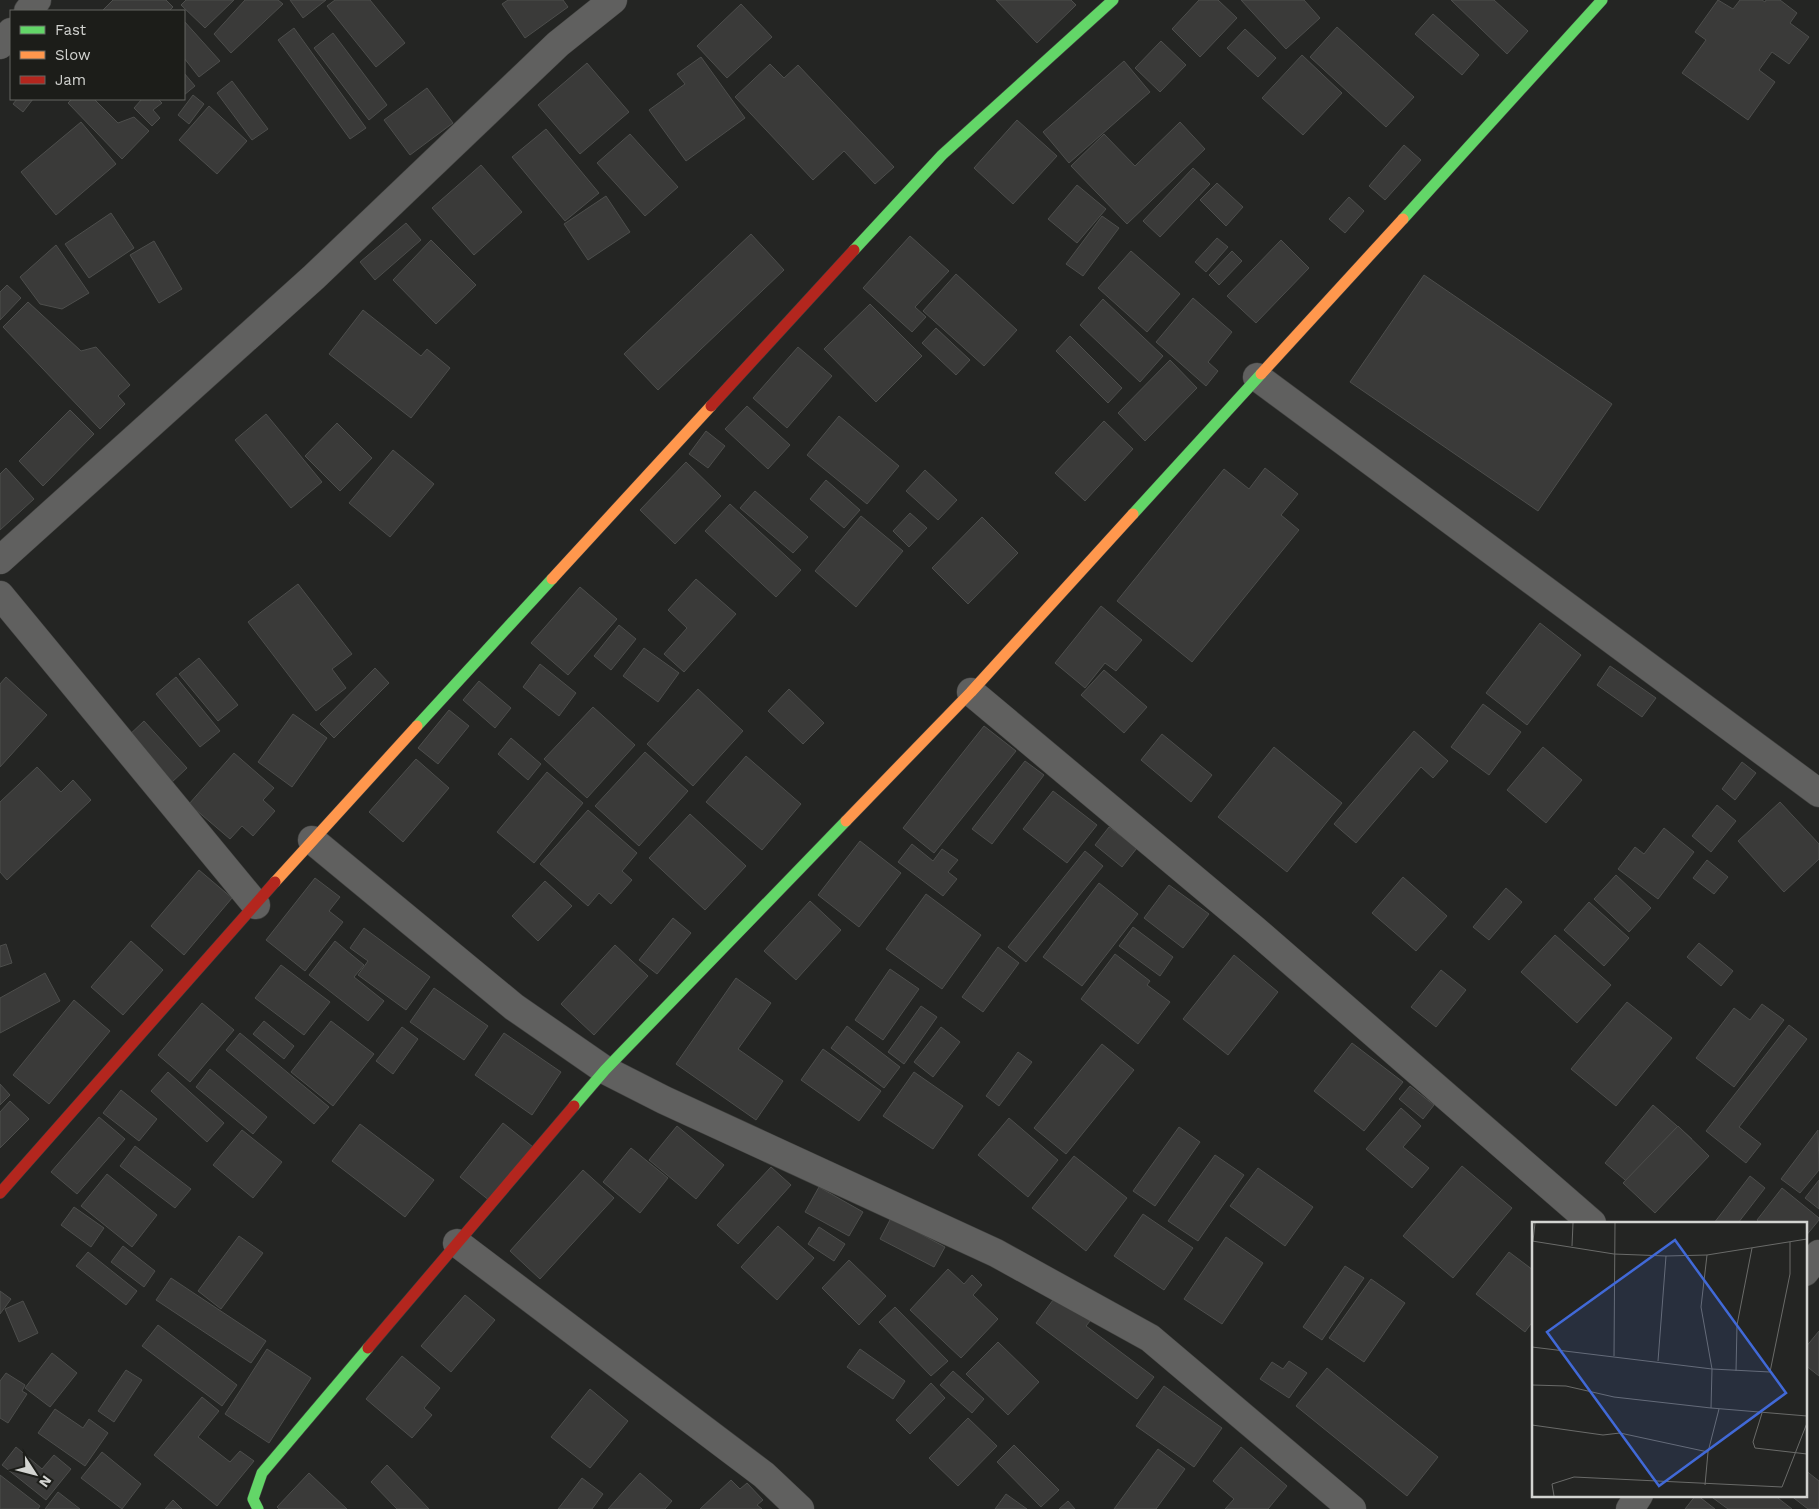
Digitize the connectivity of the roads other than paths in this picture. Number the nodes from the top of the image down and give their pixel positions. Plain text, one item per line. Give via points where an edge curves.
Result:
1 (37, 0) edge
2 (613, 0) edge
3 (1113, 0) edge
4 (1602, 0) edge
5 (29, 10) edge
6 (10, 33) edge
7 (0, 46) edge
8 (1257, 377) junction
9 (0, 560) edge
10 (0, 595) edge
11 (970, 692) junction
12 (1819, 793) edge
13 (312, 840) junction
14 (256, 905) junction
15 (605, 1070) junction
16 (0, 1193) edge
17 (1591, 1222) edge
18 (458, 1243) junction
19 (1819, 1254) edge
20 (1806, 1271) edge
21 (1639, 1496) edge
22 (258, 1509) edge
23 (800, 1509) edge
24 (1352, 1509) edge
25 (1630, 1509) edge

1 - 5 street
2 - 9 street via 558,44 314,277
3 - 13 street via 942,155
4 - 8 street
6 - 7 street
8 - 11 street
8 - 12 street
10 - 14 street
11 - 15 street
11 - 17 street via 1254,929
13 - 14 street
13 - 15 street via 514,1007
14 - 16 street
15 - 18 street
15 - 24 street via 996,1253 1150,1338
18 - 22 street via 262,1473 252,1498
18 - 23 street via 764,1475
19 - 20 street
21 - 25 street

